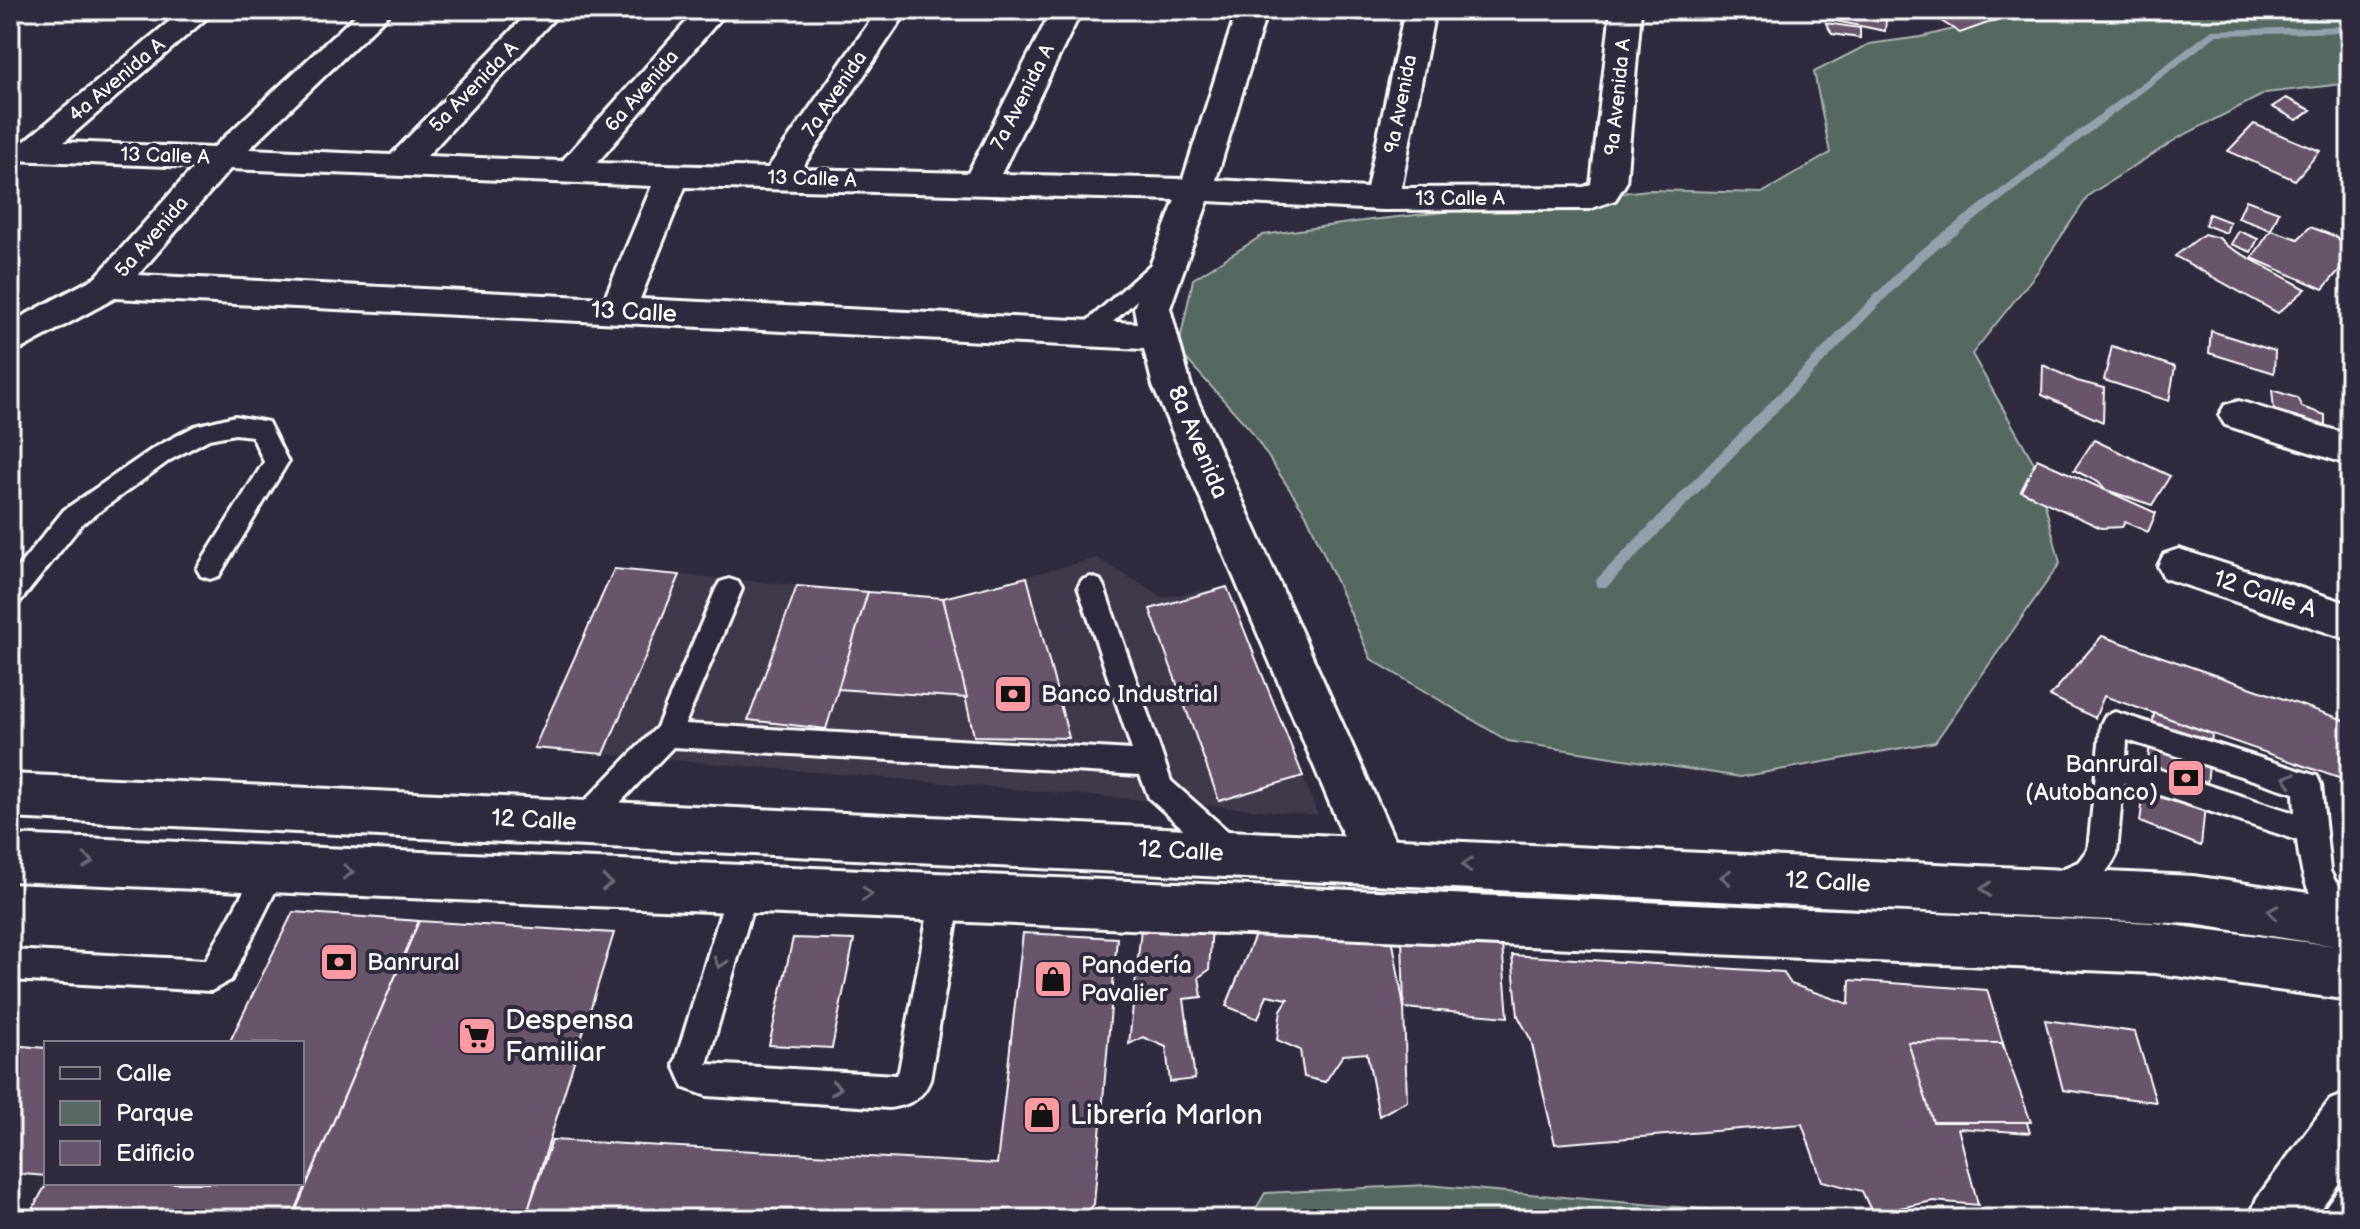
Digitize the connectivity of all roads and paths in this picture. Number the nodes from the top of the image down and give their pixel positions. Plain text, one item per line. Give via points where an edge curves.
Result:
1 (201, 10) edge
2 (378, 10) edge
3 (547, 10) edge
4 (713, 10) edge
5 (893, 10) edge
6 (1067, 10) edge
7 (1252, 10) edge
8 (1420, 10) edge
9 (1630, 10) edge
10 (22, 150) edge
11 (221, 158) junction
12 (400, 165) junction
13 (572, 171) junction
14 (673, 176) junction
15 (778, 178) junction
16 (1609, 183) joint
17 (979, 184) junction
18 (1196, 190) junction
19 (1382, 199) junction
20 (1167, 261) junction
21 (109, 286) junction
22 (617, 312) junction
23 (1084, 336) junction
24 (1160, 337) junction
25 (10, 339) edge
26 (2239, 415) dead end
27 (2350, 450) edge
28 (2179, 566) dead end
29 (210, 569) dead end
30 (1091, 587) dead end
31 (729, 589) dead end
32 (10, 596) edge
33 (2350, 622) edge
34 (667, 735) junction
35 (1150, 763) junction
36 (2111, 767) junction
37 (10, 796) edge
38 (582, 823) junction
39 (2311, 831) junction
40 (1232, 854) junction
41 (10, 858) edge
42 (1379, 861) junction
43 (272, 868) junction
44 (743, 889) junction
45 (2042, 892) junction
46 (946, 897) junction
47 (2350, 915) edge
48 (2350, 924) edge
49 (10, 965) edge
50 (2350, 974) edge
51 (2350, 1120) edge
52 (2278, 1219) edge

1 - 10 street, 4a Avenida A
2 - 11 street, 5a Avenida
3 - 12 street, 5a Avenida A
4 - 13 street, 6a Avenida
5 - 15 street, 7a Avenida
6 - 17 street, 7a Avenida A
7 - 18 street, 8a Avenida
8 - 19 street, 9a Avenida
9 - 16 street, 9a Avenida A
10 - 11 street, 13 Calle A
11 - 12 street, 13 Calle A
11 - 21 street, 5a Avenida
12 - 13 street, 13 Calle A
13 - 14 street, 13 Calle A
14 - 15 street, 13 Calle A
14 - 22 street
15 - 17 street, 13 Calle A
16 - 19 street, 13 Calle A via 1589,198
17 - 18 street, 13 Calle A
18 - 19 street, 13 Calle A
18 - 20 street, 8a Avenida
20 - 23 lane
20 - 24 street, 8a Avenida via 1152,308
21 - 22 street, 13 Calle
21 - 25 street, 5a Avenida
22 - 23 street, 13 Calle
23 - 24 street, 13 Calle
24 - 42 street, 8a Avenida via 1172,386
26 - 27 street
28 - 33 street, 12 Calle A
29 - 32 lane via 276,462 260,428 235,425 203,432 162,454 73,517
30 - 35 lane
31 - 34 lane
34 - 35 lane
34 - 38 lane
35 - 40 lane via 1159,789
36 - 39 lane
39 -> 36 lane via 2307,785 2115,724
36 - 45 lane via 2102,854 2088,872
37 - 38 street, 12 Calle
38 - 40 street, 12 Calle
39 - 47 lane via 2315,872 2324,891
40 - 42 street, 12 Calle
41 -> 43 street
45 -> 42 street, 12 Calle
43 -> 44 street
43 - 49 lane via 220,969 211,976
44 -> 46 street
44 -> 46 lane via 690,1065 696,1076 889,1092 903,1090 914,1080
48 -> 45 street, 12 Calle via 2193,900
46 - 50 street via 2155,948
51 - 52 street

